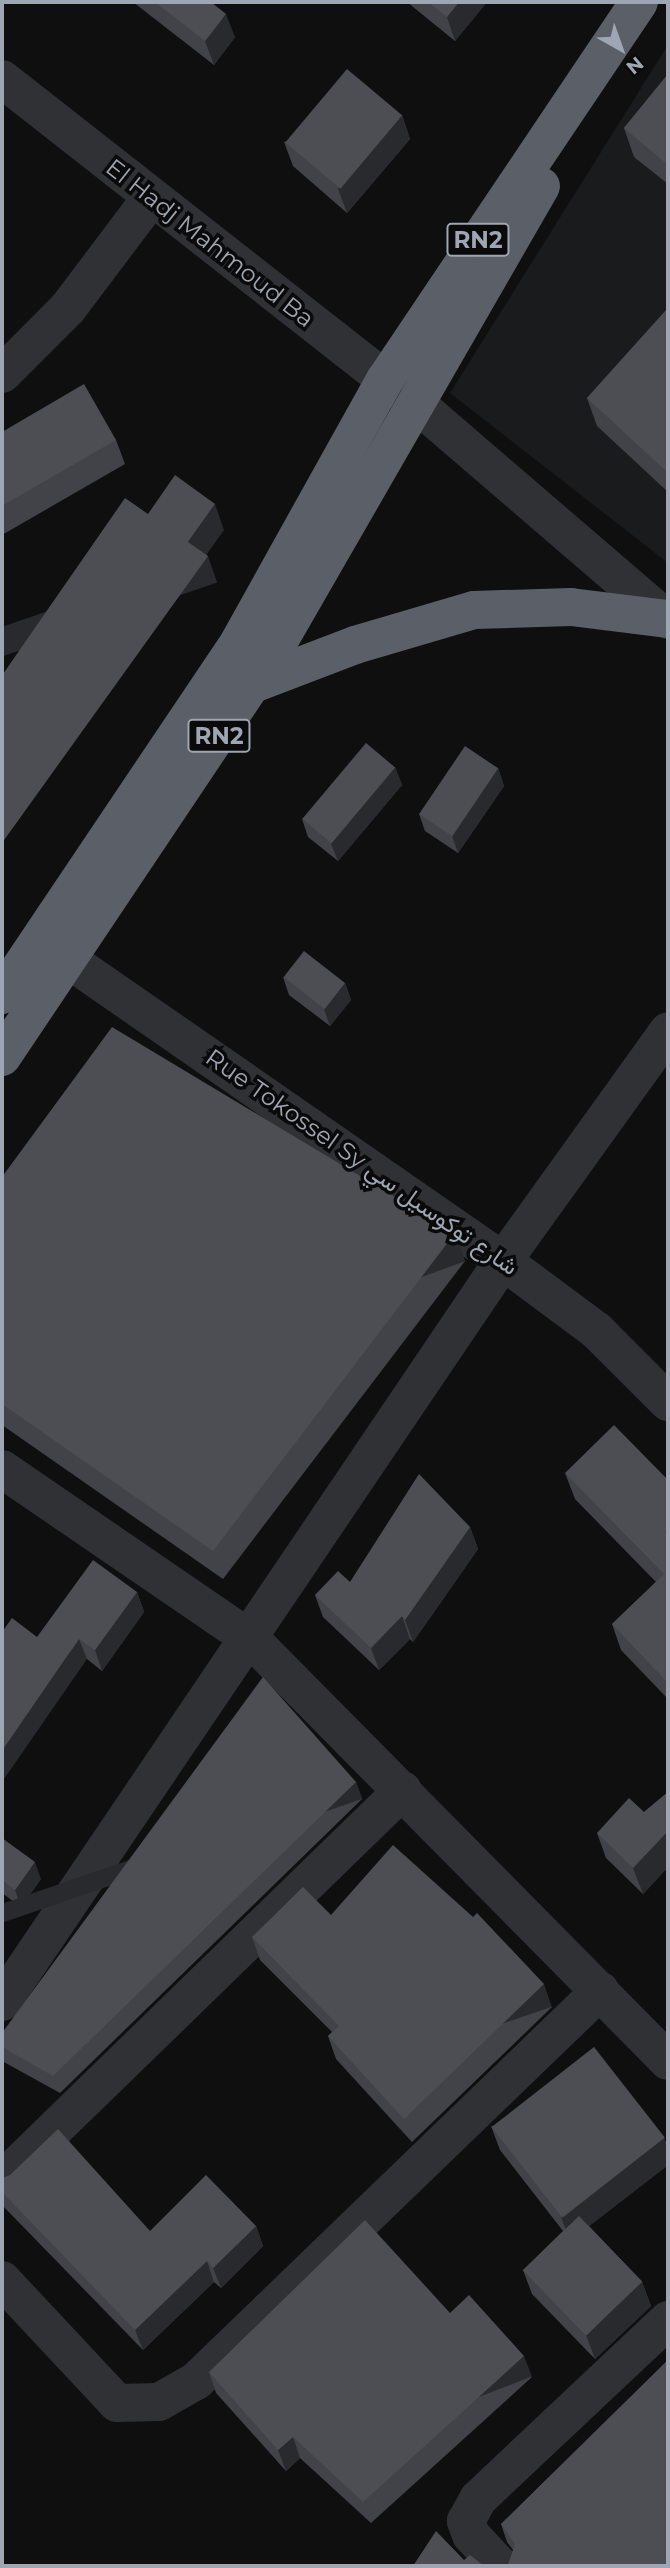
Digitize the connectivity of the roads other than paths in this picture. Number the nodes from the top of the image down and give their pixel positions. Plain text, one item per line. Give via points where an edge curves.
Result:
1 (639, 2) edge
2 (2, 79) edge
3 (576, 103) junction
4 (151, 198) junction
5 (2, 374) edge
6 (384, 380) junction
7 (419, 406) junction
8 (668, 620) edge
9 (234, 680) junction
10 (56, 949) junction
11 (2, 995) edge
12 (668, 1031) edge
13 (2, 1056) edge
14 (503, 1261) junction
15 (663, 1386) edge
16 (2, 1469) edge
17 (252, 1640) junction
18 (403, 1790) junction
19 (600, 1991) junction
20 (2, 2002) edge
21 (668, 2061) edge
22 (2, 2180) edge
23 (2, 2280) edge
24 (668, 2320) edge
25 (500, 2566) edge

1 - 3 highway, RN2
2 - 4 street, El Hadj Mahmoud Ba
3 - 6 highway, RN2
3 - 7 highway, RN2 via 536,197
4 - 5 street via 68,308
4 - 6 street, El Hadj Mahmoud Ba
6 - 7 street, El Hadj Mahmoud Ba
6 - 9 highway, RN2
7 - 8 street, El Hadj Mahmoud Ba
7 - 9 highway, RN2
8 - 9 highway via 571,607 474,610
9 - 10 highway, RN2
10 - 11 highway, RN2
10 - 13 highway, RN2
10 - 14 street, Rue Tokossel Sy شارع توكوسيل سي
12 - 14 street
14 - 15 street, Rue Tokossel Sy شارع توكوسيل سي
14 - 17 street
16 - 17 street
17 - 18 street
17 - 20 street
18 - 19 street
18 - 22 street
19 - 21 street
19 - 23 street via 196,2381 159,2402 117,2403
24 - 25 street via 478,2499 466,2521

